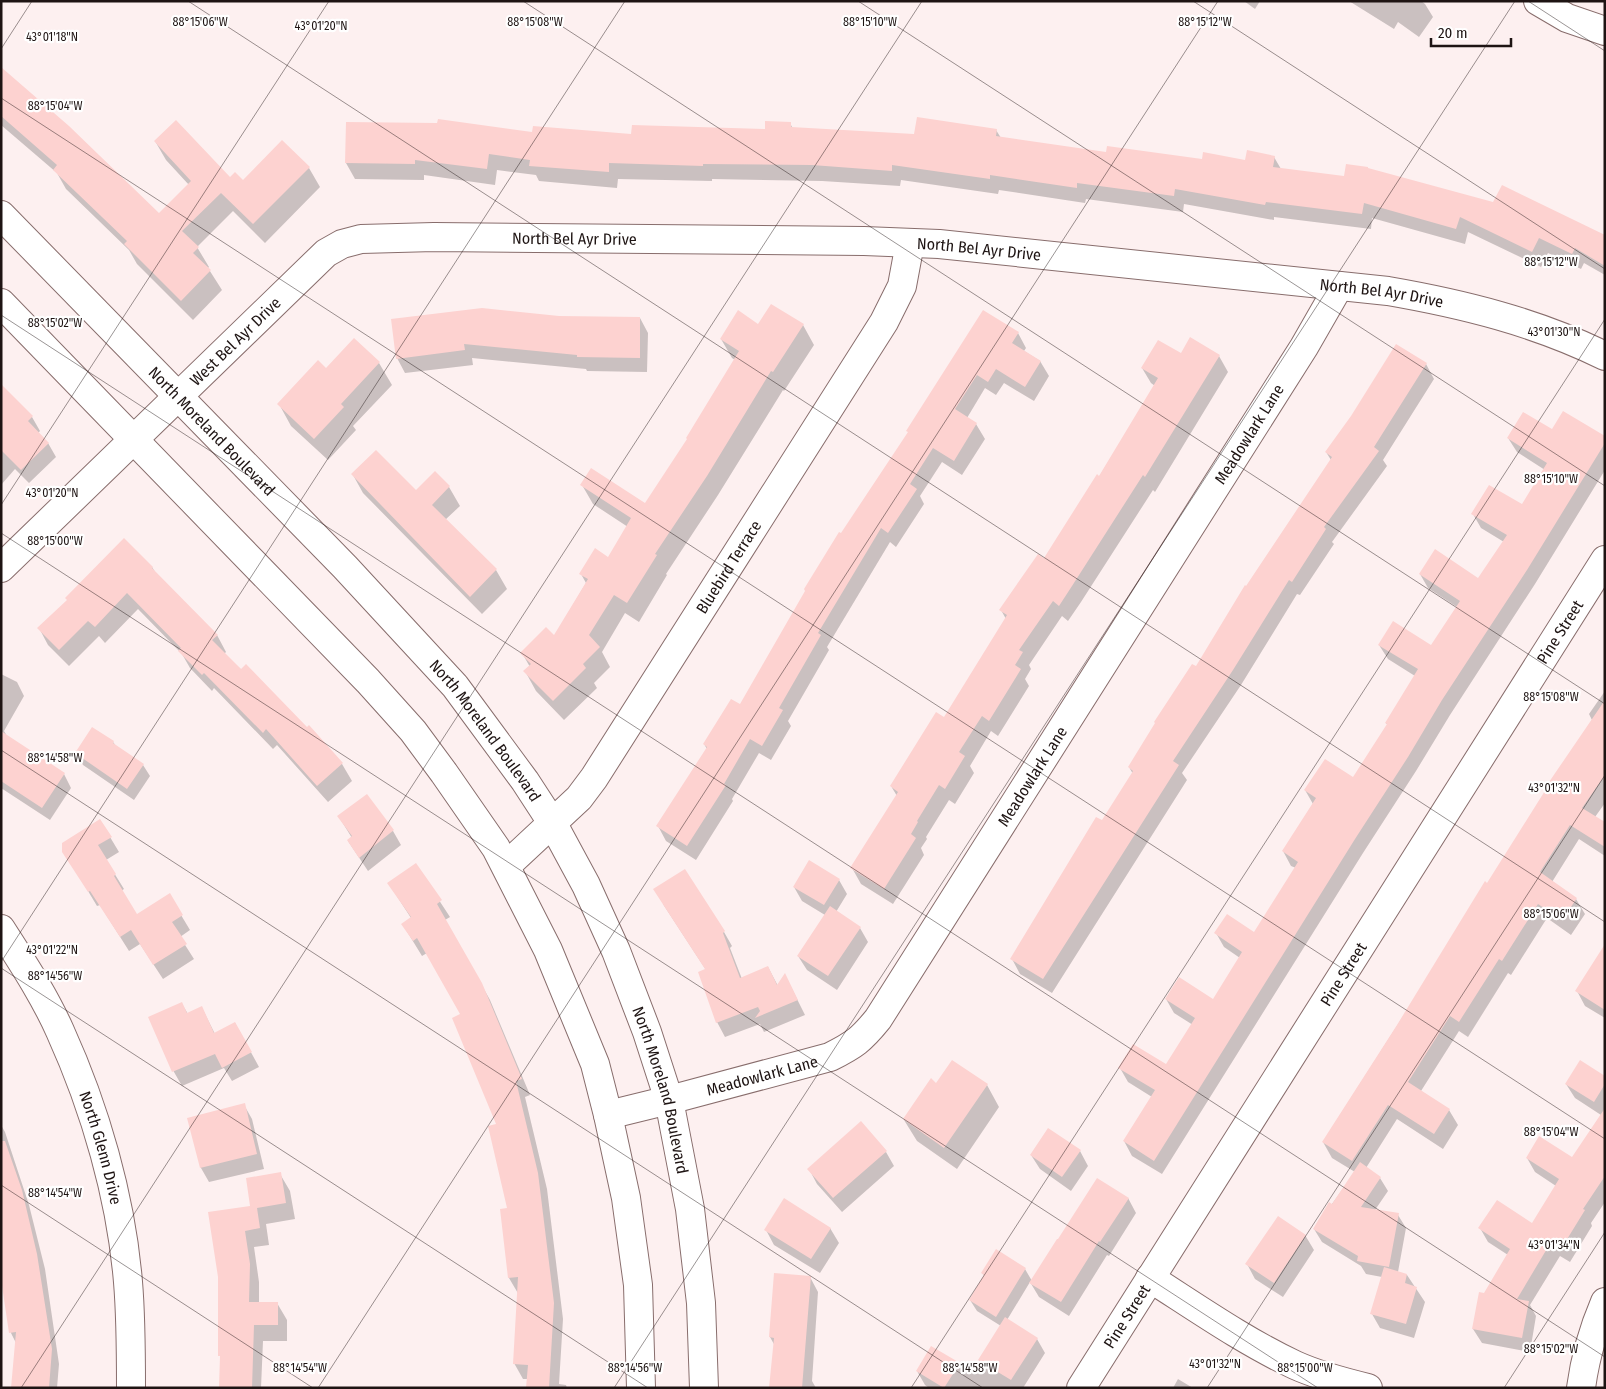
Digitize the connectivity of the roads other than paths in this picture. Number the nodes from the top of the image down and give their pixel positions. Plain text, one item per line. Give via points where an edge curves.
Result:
1 (1538, 1) edge
2 (1605, 31) edge
3 (1, 215) edge
4 (910, 243) junction
5 (342, 244) joint
6 (1339, 286) junction
7 (1, 302) edge
8 (1605, 356) edge
9 (179, 396) junction
10 (134, 439) junction
11 (1605, 560) edge
12 (1, 568) edge
13 (553, 824) junction
14 (506, 866) junction
15 (1, 929) edge
16 (669, 1100) junction
17 (608, 1114) junction
18 (1150, 1278) junction
19 (1605, 1302) edge
20 (131, 1388) edge
21 (641, 1388) edge
22 (704, 1388) edge
23 (1080, 1388) edge
24 (1368, 1388) edge
25 (1580, 1388) edge

1 - 2 street via 1567,18
3 - 9 street, North Moreland Boulevard
4 - 5 street, North Bel Ayr Drive via 434,237 361,239
4 - 6 street, North Bel Ayr Drive
4 - 13 street, Bluebird Terrace via 902,286 884,322 594,778
5 - 9 street, West Bel Ayr Drive via 326,253
6 - 8 street, North Bel Ayr Drive via 1388,291 1484,310
6 - 16 street, Meadowlark Lane via 1299,355 878,1019 852,1046 830,1057
7 - 10 street
9 - 10 street, West Bel Ayr Drive
9 - 13 street, North Moreland Boulevard via 455,686
10 - 12 street, West Bel Ayr Drive
10 - 14 street via 368,681 412,731
11 - 18 street, Pine Street
13 - 14 street, Bluebird Terrace
13 - 16 street, North Moreland Boulevard via 616,951
14 - 17 street via 548,950 595,1064
15 - 20 street, North Glenn Drive via 60,1030 91,1108 112,1180 128,1280
16 - 17 street, Meadowlark Lane
16 - 22 street, North Moreland Boulevard via 690,1209 701,1303
17 - 21 street via 626,1198 638,1285
18 - 23 street, Pine Street
18 - 24 street via 1289,1362
19 - 25 street via 1591,1337

